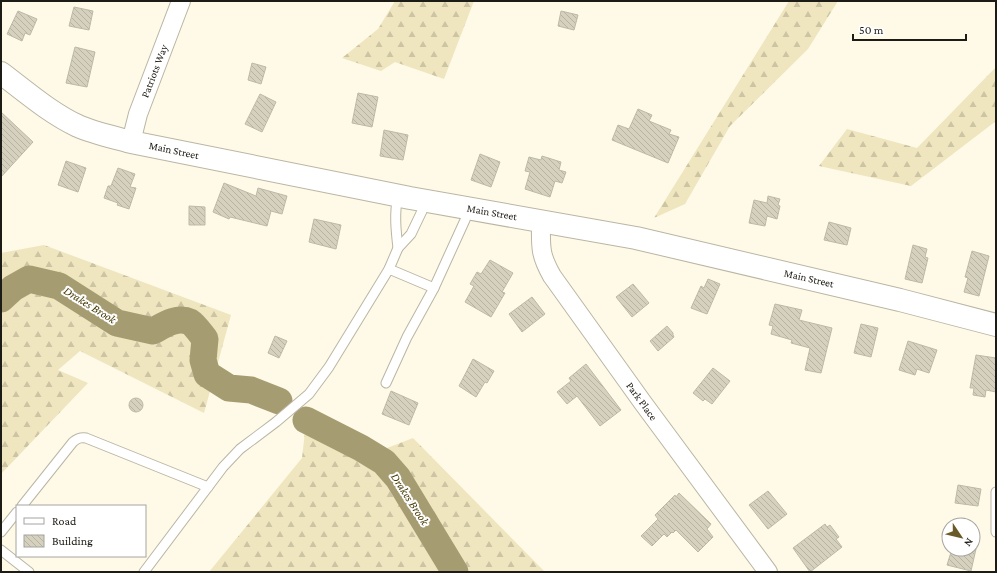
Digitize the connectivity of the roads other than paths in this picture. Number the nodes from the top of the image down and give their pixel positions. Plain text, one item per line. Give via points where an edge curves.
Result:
1 (181, 1) edge
2 (1, 73) edge
3 (131, 142) junction
4 (398, 196) junction
5 (424, 200) junction
6 (468, 209) junction
7 (541, 221) junction
8 (398, 248) junction
9 (389, 269) junction
10 (434, 288) junction
11 (996, 325) edge
12 (386, 383) dead end
13 (208, 487) junction
14 (996, 492) edge
15 (23, 505) edge
16 (16, 513) edge
17 (1, 532) edge
18 (996, 532) edge
19 (1, 550) edge
20 (29, 572) edge
21 (144, 572) edge
22 (768, 572) edge

1 - 3 street, Patriots Way via 138,114
2 - 3 street, Main Street via 70,122
3 - 4 street, Main Street
4 - 5 street, Main Street
4 - 8 lane via 395,206
5 - 6 street, Main Street
5 - 8 lane via 422,211 411,234
6 - 7 street, Main Street
6 - 10 lane
7 - 11 street, Main Street via 636,238
7 - 22 street, Park Place via 541,251 552,276
8 - 9 lane
9 - 10 lane
9 - 13 lane via 309,394 240,449
10 - 12 lane via 407,337
13 - 15 lane via 86,438 78,438
13 - 21 lane
14 - 18 lane
16 - 17 lane
19 - 20 lane

